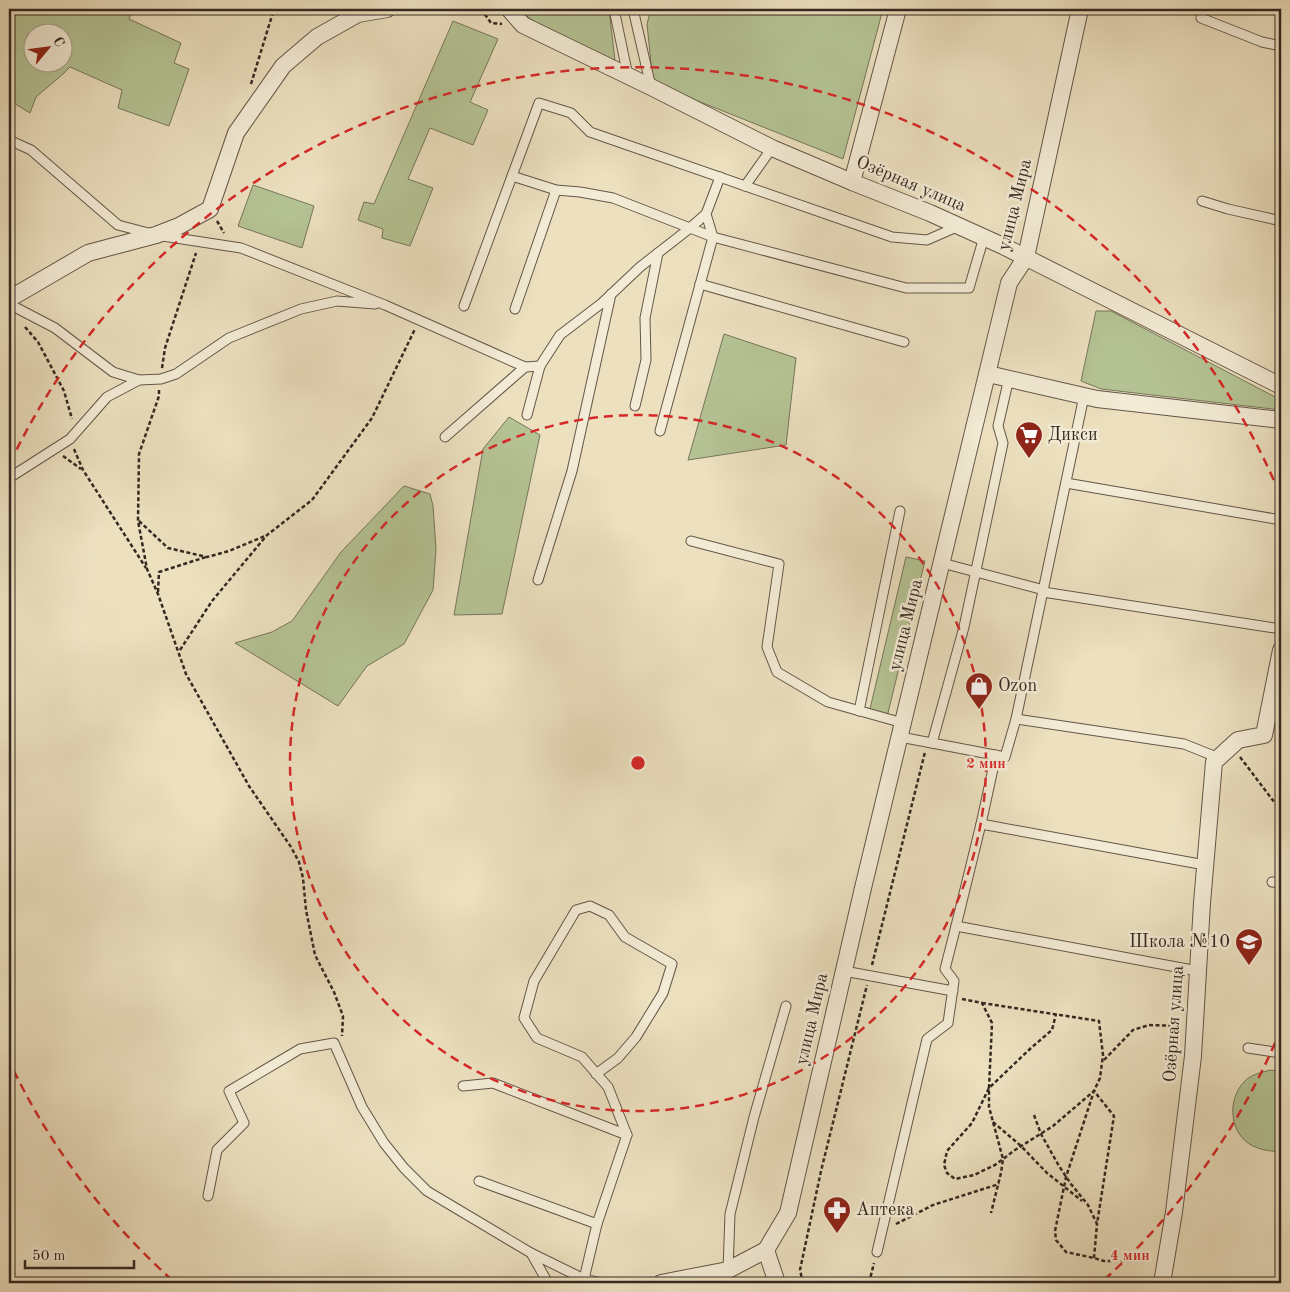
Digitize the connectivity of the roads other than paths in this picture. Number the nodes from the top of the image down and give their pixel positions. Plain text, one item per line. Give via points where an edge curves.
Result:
1 (387, 9) edge
2 (509, 9) edge
3 (614, 9) edge
4 (633, 9) edge
5 (898, 9) edge
6 (1080, 9) edge
7 (1201, 18) dead end
8 (1281, 46) edge
9 (628, 77) junction
10 (651, 87) junction
11 (9, 140) edge
12 (772, 148) junction
13 (512, 176) junction
14 (720, 177) junction
15 (852, 182) junction
16 (745, 186) junction
17 (556, 190) junction
18 (1202, 201) dead end
19 (706, 214) junction
20 (1281, 221) edge
21 (959, 226) junction
22 (690, 228) junction
23 (156, 235) junction
24 (712, 237) junction
25 (984, 237) junction
26 (658, 253) junction
27 (1026, 258) junction
28 (700, 284) junction
29 (612, 294) junction
30 (9, 299) edge
31 (9, 304) edge
32 (385, 305) junction
33 (464, 306) dead end
34 (515, 309) dead end
35 (904, 342) dead end
36 (540, 366) junction
37 (525, 367) junction
38 (988, 374) junction
39 (1008, 378) junction
40 (139, 380) junction
41 (1281, 386) edge
42 (1084, 396) junction
43 (635, 406) dead end
44 (527, 415) dead end
45 (1281, 420) edge
46 (660, 431) dead end
47 (446, 438) dead end
48 (9, 478) edge
49 (1066, 483) junction
50 (900, 510) dead end
51 (1281, 520) edge
52 (691, 541) dead end
53 (942, 563) junction
54 (976, 572) junction
55 (538, 580) dead end
56 (1043, 591) junction
57 (1281, 629) edge
58 (1281, 650) edge
59 (859, 711) junction
60 (1016, 719) junction
61 (901, 730) junction
62 (930, 742) junction
63 (996, 755) junction
64 (1219, 758) junction
65 (981, 824) junction
66 (1205, 866) junction
67 (956, 926) junction
68 (844, 971) junction
69 (1198, 971) junction
70 (952, 994) junction
71 (786, 1006) dead end
72 (1248, 1048) dead end
73 (1281, 1053) edge
74 (596, 1074) junction
75 (462, 1086) dead end
76 (627, 1135) junction
77 (479, 1181) dead end
78 (208, 1196) dead end
79 (597, 1224) junction
80 (766, 1250) junction
81 (876, 1252) road end
82 (531, 1253) junction
83 (728, 1270) junction
84 (584, 1279) junction
85 (548, 1283) edge
86 (602, 1283) edge
87 (660, 1283) edge
88 (777, 1283) edge
89 (1162, 1283) edge

1 - 23 street via 358,14 317,37 283,66 236,133 210,209
2 - 9 street, Озёрная улица via 523,25
3 - 9 lane
4 - 10 lane
5 - 15 street
6 - 27 street, улица Мира
7 - 8 lane via 1262,42
9 - 10 street, Озёрная улица
10 - 12 street, Озёрная улица
11 - 23 lane via 31,150 118,225
12 - 15 street, Озёрная улица
12 - 16 lane
13 - 14 lane via 539,103 571,113 590,132
13 - 17 lane
13 - 33 lane
14 - 16 lane
14 - 19 lane
15 - 21 street, Озёрная улица
16 - 21 lane via 892,237 927,240
17 - 22 lane via 612,198
17 - 34 lane
18 - 20 lane
19 - 22 lane
19 - 24 lane
21 - 25 street, Озёрная улица
22 - 24 lane
22 - 26 lane
23 - 30 street via 88,253
23 - 32 lane via 241,248
24 - 25 lane via 906,288 969,288
24 - 28 lane
25 - 27 street, Озёрная улица
26 - 29 lane
26 - 43 lane via 644,318 646,360
27 - 38 street, улица Мира via 1009,283
27 - 41 street, Озёрная улица
28 - 35 lane
28 - 46 lane
29 - 36 lane via 560,336
29 - 55 lane via 572,471
31 - 40 lane via 55,328 113,372
32 - 37 lane
32 - 40 lane via 336,300 301,309 229,338 176,374
36 - 37 lane
36 - 44 lane
37 - 47 lane
38 - 39 street
38 - 53 street, улица Мира
39 - 42 street
39 - 54 lane via 998,426 1003,443
40 - 48 lane via 107,397 70,439
42 - 45 street
42 - 49 lane
49 - 51 lane
49 - 56 lane
50 - 59 lane
52 - 59 lane via 779,564 767,647 777,672 828,702
53 - 54 lane
53 - 61 street, улица Мира
54 - 56 lane
54 - 62 lane via 964,627
56 - 57 lane
56 - 60 lane
58 - 64 street via 1264,735 1238,740
59 - 61 lane
60 - 63 lane via 1005,757
60 - 64 lane via 1184,744
61 - 62 lane
61 - 68 street, улица Мира
62 - 63 lane
63 - 65 lane
64 - 66 street, Озёрная улица via 1214,762
65 - 66 lane
65 - 67 lane
66 - 69 street, Озёрная улица
67 - 69 lane
67 - 70 lane via 945,969 954,981
68 - 70 lane
68 - 80 street, улица Мира via 788,1213
69 - 89 street, Озёрная улица via 1193,1056
70 - 81 lane via 948,1023 927,1039
71 - 83 lane via 730,1214
72 - 73 lane
74 - 74 lane via 582,1057 536,1038 524,1018 534,981 576,910 590,906 608,915 625,937 672,964 663,993 636,1037 618,1058
74 - 76 lane via 608,1087
75 - 76 lane via 493,1083
76 - 79 lane
77 - 79 lane
78 - 82 lane via 217,1150 244,1123 229,1091 300,1049 334,1043 362,1107 404,1168 428,1191
79 - 84 lane
80 - 83 street
80 - 88 street
82 - 84 lane
82 - 85 lane
83 - 87 street
84 - 86 lane

